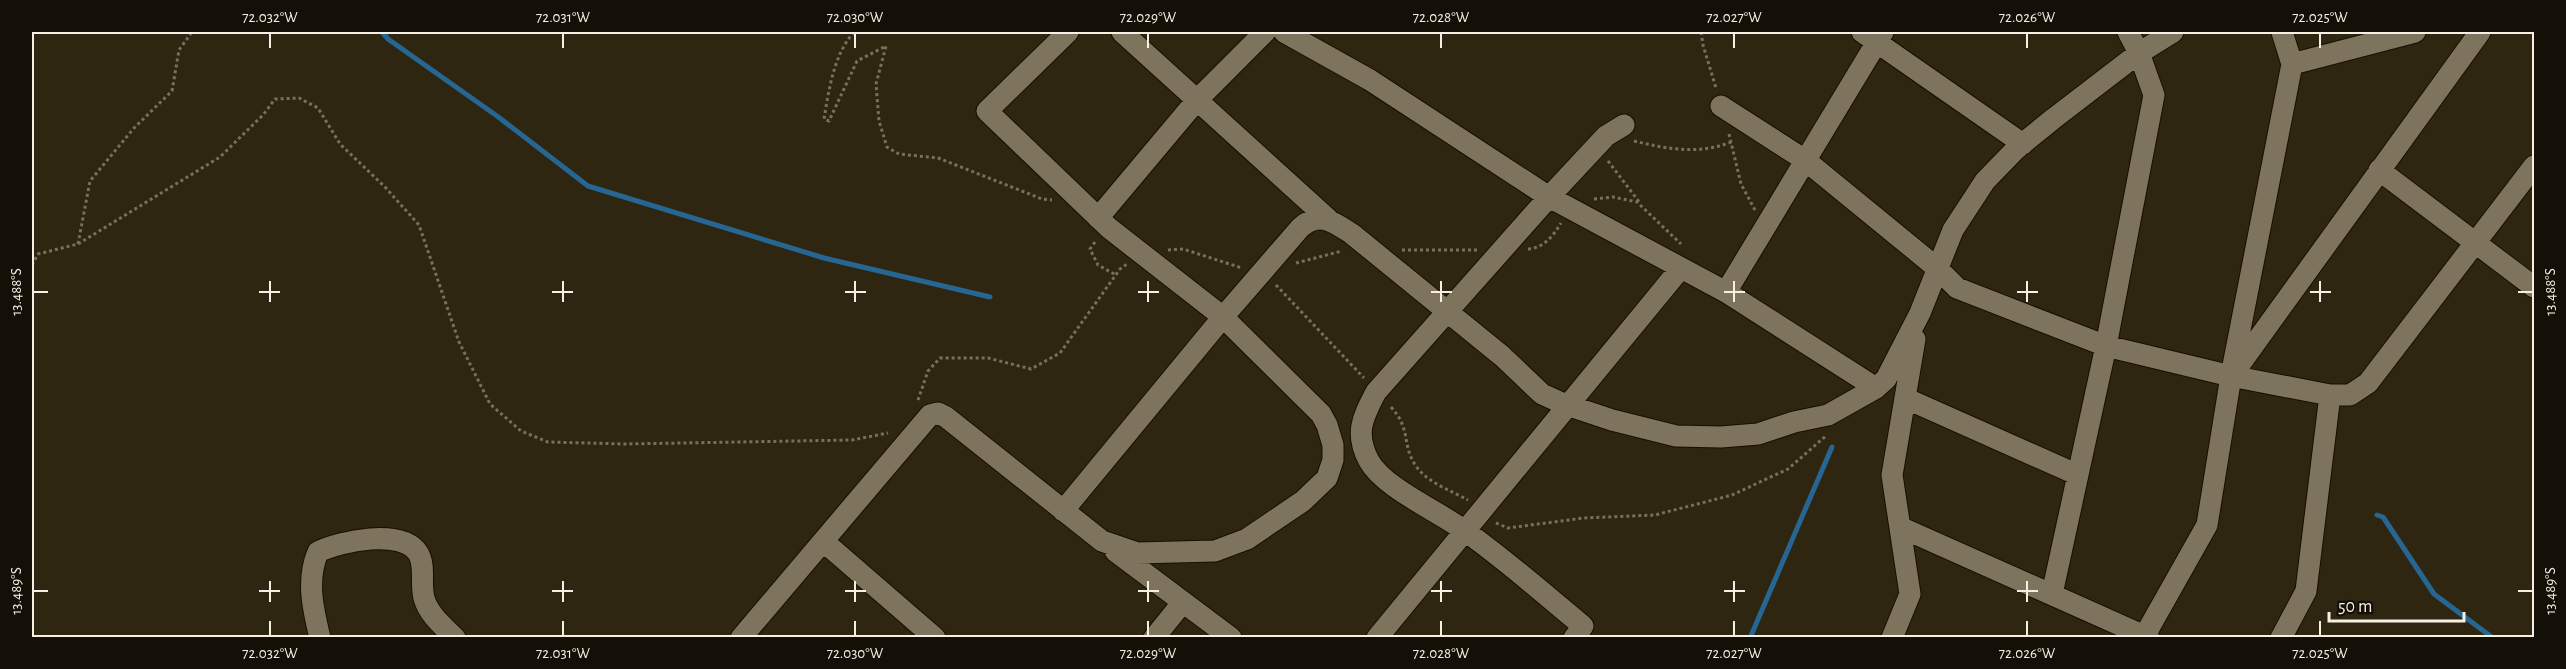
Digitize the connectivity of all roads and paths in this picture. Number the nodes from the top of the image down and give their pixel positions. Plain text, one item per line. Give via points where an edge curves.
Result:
1 (192, 32) edge
2 (854, 32) edge
3 (1068, 32) edge
4 (1122, 32) edge
5 (1265, 32) edge
6 (1284, 32) edge
7 (1701, 32) edge
8 (2128, 32) edge
9 (2173, 32) edge
10 (2282, 32) edge
11 (2415, 32) edge
12 (2480, 32) edge
13 (1873, 35) edge
14 (2139, 53) junction
15 (2292, 64) junction
16 (1197, 100) junction
17 (1721, 106) junction
18 (1624, 124) dead end
19 (1603, 139) junction
20 (1731, 142) junction
21 (2023, 144) junction
22 (1805, 160) junction
23 (2535, 166) edge
24 (2379, 170) junction
25 (1549, 197) junction
26 (1079, 198) junction
27 (1644, 209) junction
28 (1571, 210) junction
29 (1758, 215) dead end
30 (1328, 219) junction
31 (1104, 223) junction
32 (2476, 243) junction
33 (78, 244) junction
34 (1503, 250) junction
35 (1372, 251) junction
36 (1143, 253) junction
37 (1683, 259) junction
38 (1292, 264) dead end
39 (32, 265) edge
40 (1937, 268) junction
41 (1262, 270) junction
42 (1116, 275) junction
43 (2535, 287) edge
44 (1726, 292) junction
45 (1448, 313) junction
46 (1920, 314) junction
47 (1223, 317) junction
48 (2106, 346) junction
49 (2231, 376) junction
50 (1876, 388) junction
51 (2330, 395) junction
52 (1905, 398) junction
53 (918, 404) dead end
54 (1570, 406) junction
55 (899, 430) dead end
56 (2078, 475) junction
57 (1064, 511) junction
58 (1900, 527) junction
59 (1465, 531) junction
60 (823, 541) junction
61 (1102, 541) junction
62 (2052, 594) junction
63 (1183, 602) junction
64 (2147, 636) edge
65 (320, 638) edge
66 (455, 638) edge
67 (741, 638) edge
68 (935, 638) edge
69 (1154, 638) edge
70 (1231, 638) edge
71 (1377, 638) edge
72 (1574, 638) edge
73 (1892, 638) edge
74 (2281, 638) edge

1 - 33 path via 179,50 172,91 134,128 90,181
2 - 26 path via 843,44 824,118 829,121 857,61 886,46 876,84 879,121 887,147 899,154 938,158 1042,198 1071,204
3 - 26 street via 987,111
4 - 16 street
5 - 16 street
6 - 25 street via 1370,80
7 - 17 path
8 - 14 street
9 - 14 street
10 - 15 street
11 - 15 street
12 - 24 street
13 - 21 street
13 - 22 street
14 - 21 street
14 - 48 street via 2154,95
15 - 49 street
16 - 30 street
16 - 31 street
17 - 20 path
17 - 22 street
18 - 19 street
19 - 20 path via 1672,151 1717,148
19 - 25 street
19 - 27 path via 1605,158
20 - 29 path via 1741,184
21 - 40 street via 1984,181 1953,230
22 - 40 street
22 - 44 street
23 - 32 street
24 - 32 street
24 - 49 street
25 - 28 street
25 - 34 street
26 - 31 street
27 - 28 path via 1637,202 1613,197 1594,199
27 - 37 path
28 - 34 path via 1550,240 1533,249
28 - 37 street
30 - 35 street
30 - 41 street via 1307,221
31 - 36 street
31 - 42 path via 1090,249 1098,265
32 - 43 street
32 - 51 street via 2368,383 2350,396
33 - 39 path via 38,255
33 - 55 path via 220,157 275,99 298,98 318,108 340,144 419,225 465,352 490,404 522,430 548,442 625,444 852,440
34 - 35 path
34 - 45 street
35 - 38 path via 1343,251
35 - 45 street
36 - 41 path via 1183,249 1250,270
36 - 42 path
36 - 47 street
37 - 44 street
37 - 54 street
40 - 46 street
40 - 48 street via 1957,288
41 - 47 street
42 - 53 path via 1060,353 1031,369 988,358 940,358 928,371
44 - 50 street
45 - 54 street via 1542,394
45 - 59 street via 1376,392 1362,418 1361,439 1369,461 1384,480
46 - 50 street via 1895,366
46 - 52 street
47 - 57 street
47 - 61 street via 1321,414 1333,446 1327,477 1303,501 1247,539 1215,551 1137,553
48 - 49 street
48 - 56 street
49 - 51 street
49 - 64 street via 2207,525
50 - 54 street via 1828,415 1758,434 1721,437 1676,436
51 - 74 street via 2306,591
52 - 56 street
52 - 58 street via 1892,475
54 - 59 street
56 - 62 street
57 - 60 street via 938,413 919,426
57 - 61 street
58 - 62 street
58 - 73 street via 1910,594
59 - 71 street
59 - 72 street via 1584,626
60 - 67 street
60 - 68 street
61 - 63 street
62 - 64 street
63 - 69 street
63 - 70 street
65 - 66 street via 311,592 313,564 318,552 354,540 405,542 417,550 422,561 424,598

